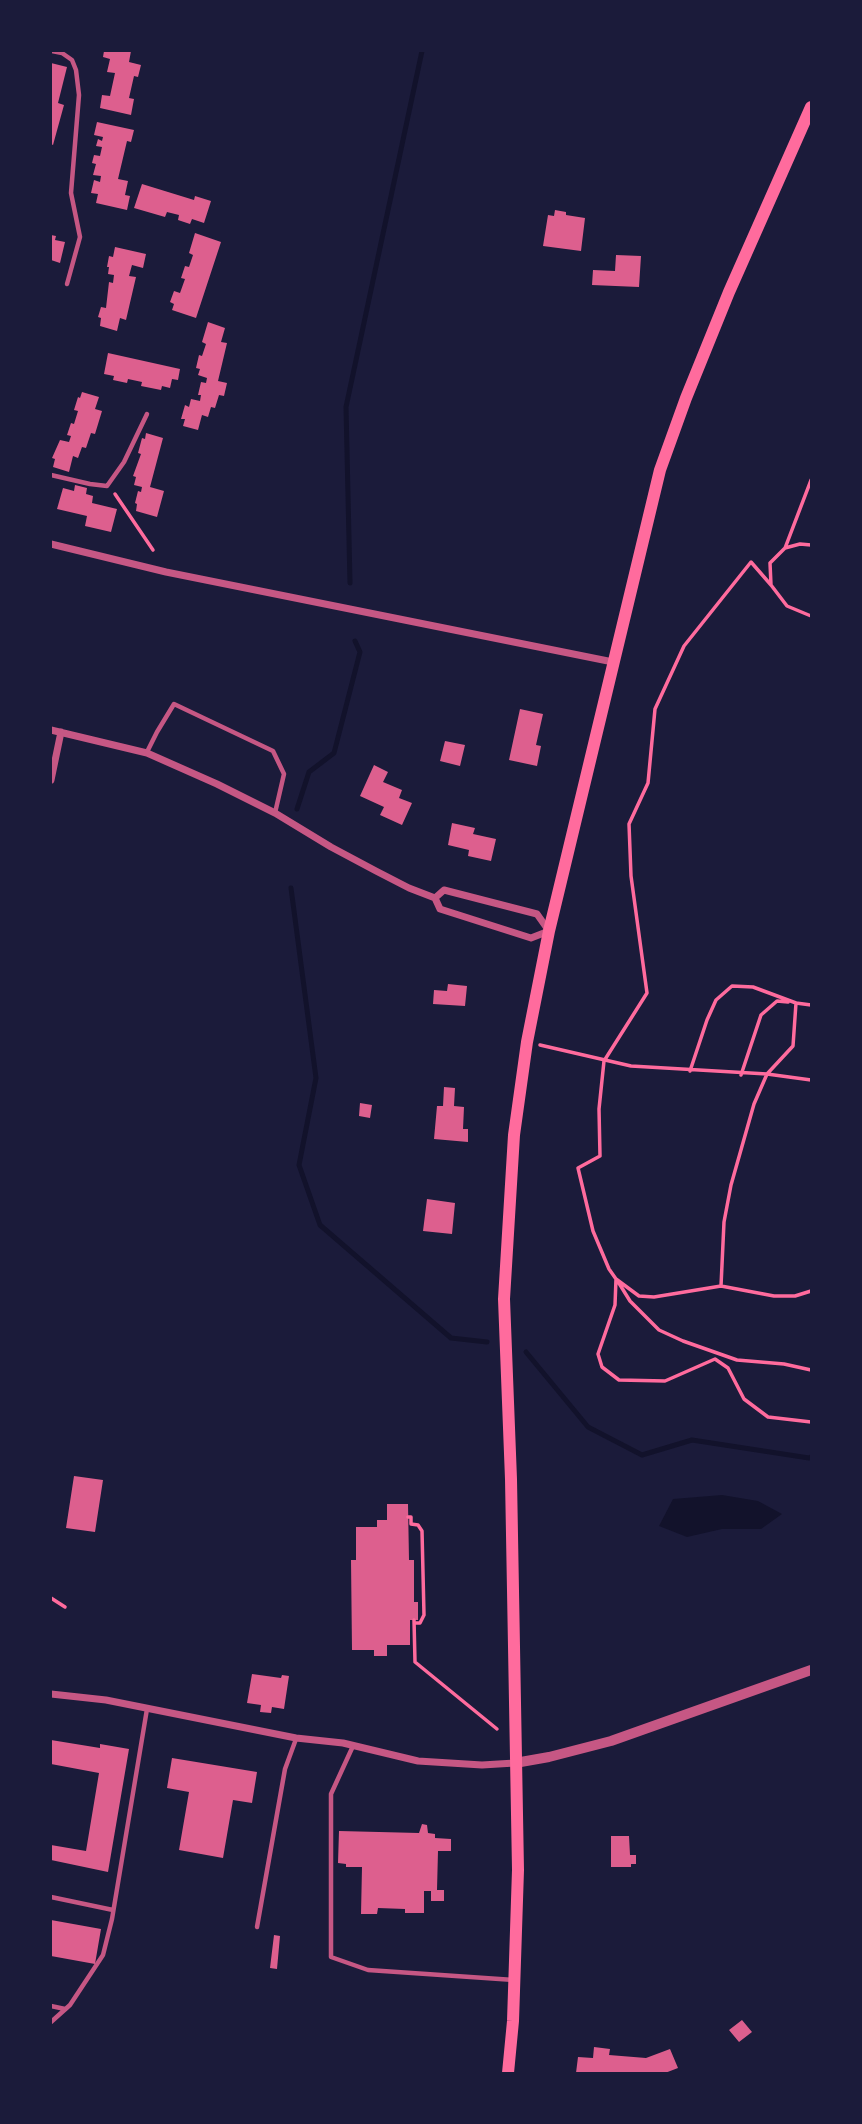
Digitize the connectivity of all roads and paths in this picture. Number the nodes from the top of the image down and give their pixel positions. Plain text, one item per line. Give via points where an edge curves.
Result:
1 (52, 51) edge
2 (811, 107) edge
3 (66, 284) dead end
4 (147, 414) dead end
5 (51, 475) edge
6 (811, 480) edge
7 (108, 483) junction
8 (51, 544) edge
9 (811, 545) edge
10 (785, 548) junction
11 (153, 550) dead end
12 (771, 585) junction
13 (811, 616) edge
14 (613, 662) junction
15 (51, 730) edge
16 (61, 732) junction
17 (147, 753) junction
18 (51, 780) edge
19 (275, 813) junction
20 (435, 898) junction
21 (548, 931) junction
22 (796, 1003) junction
23 (811, 1005) edge
24 (527, 1042) junction
25 (604, 1061) junction
26 (690, 1071) junction
27 (741, 1074) junction
28 (766, 1074) junction
29 (811, 1080) edge
30 (616, 1279) junction
31 (721, 1286) junction
32 (811, 1291) edge
33 (811, 1370) edge
34 (811, 1422) edge
35 (408, 1517) dead end
36 (51, 1598) edge
37 (65, 1607) dead end
38 (811, 1670) edge
39 (51, 1694) edge
40 (147, 1709) junction
41 (498, 1729) dead end
42 (296, 1738) junction
43 (353, 1746) junction
44 (515, 1763) junction
45 (51, 1897) edge
46 (113, 1910) junction
47 (257, 1927) dead end
48 (514, 1980) junction
49 (51, 2006) edge
50 (66, 2009) junction
51 (51, 2022) edge
52 (508, 2073) edge

1 - 3 lane via 72,60 79,95 71,193 80,237
2 - 14 main road via 729,292 660,470
4 - 7 lane via 124,462
5 - 7 lane
6 - 10 path
7 - 11 path
8 - 14 street via 166,572
9 - 10 path
10 - 12 path via 770,563
12 - 13 path via 787,606
12 - 25 path via 751,562 684,646 655,709 648,783 629,824 631,876 647,993
14 - 21 main road
15 - 16 street
16 - 17 street
16 - 18 street
17 - 19 street
17 - 19 lane via 174,704 273,751 284,774
19 - 20 street via 331,848
20 - 21 street via 440,909 531,938
20 - 21 street via 444,890 537,914
21 - 24 main road
22 - 23 path
22 - 26 path via 753,987 732,986 716,1000 706,1020
22 - 27 path via 777,1001 761,1015
22 - 28 path via 793,1046
24 - 25 path
24 - 44 main road via 514,1135 505,1299
25 - 26 path
25 - 30 path via 600,1156 578,1168 593,1231
26 - 27 path
27 - 28 path
28 - 29 path
28 - 31 path via 731,1185
30 - 31 path via 639,1296 654,1297
30 - 33 path via 659,1330 737,1360
30 - 34 path via 615,1305 598,1354 602,1367 619,1380 665,1381 715,1359 728,1368 744,1399 768,1417
31 - 32 path via 774,1296
35 - 41 path via 422,1531 424,1615 420,1623 414,1622 415,1662
36 - 37 path
38 - 44 street via 611,1741
39 - 40 street
40 - 42 street
40 - 46 lane
42 - 43 street
42 - 47 lane via 285,1769
43 - 44 street via 418,1761
43 - 48 lane via 331,1794 331,1957 368,1970
44 - 48 main road
45 - 46 lane
46 - 50 lane via 103,1955
48 - 52 main road
49 - 50 lane
50 - 51 lane

